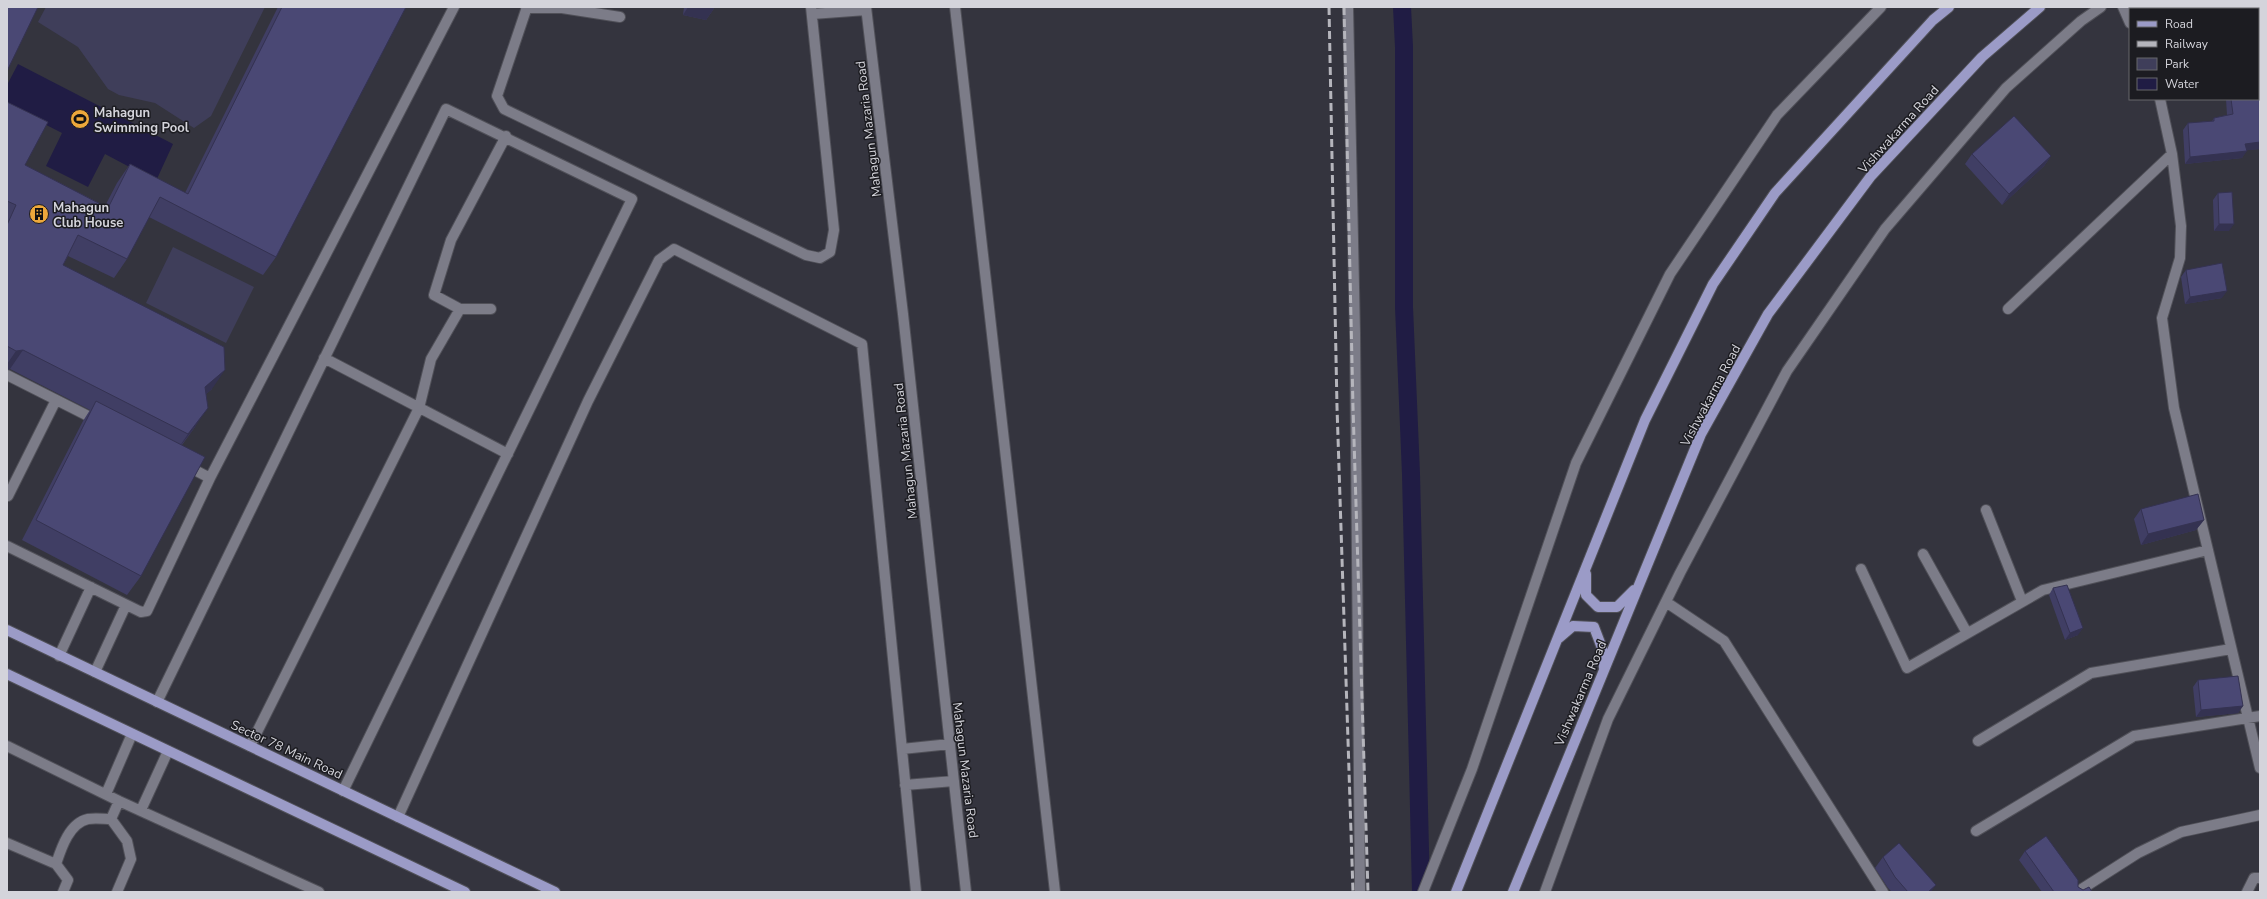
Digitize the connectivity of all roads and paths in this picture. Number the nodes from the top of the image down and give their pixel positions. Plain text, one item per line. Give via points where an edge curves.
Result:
1 (454, 7) edge
2 (526, 7) edge
3 (955, 7) edge
4 (1348, 7) edge
5 (1881, 7) edge
6 (1949, 7) edge
7 (2040, 7) edge
8 (2101, 7) edge
9 (2123, 7) edge
10 (866, 9) edge
11 (811, 11) edge
12 (620, 17) dead end
13 (2129, 21) edge
14 (2160, 100) edge
15 (506, 136) junction
16 (2172, 154) junction
17 (460, 309) junction
18 (491, 309) dead end
19 (2008, 309) dead end
20 (324, 358) junction
21 (7, 375) edge
22 (56, 400) junction
23 (419, 408) junction
24 (106, 425) edge
25 (508, 454) junction
26 (176, 461) edge
27 (210, 478) junction
28 (8, 496) edge
29 (1986, 510) dead end
30 (7, 546) edge
31 (2208, 550) junction
32 (1923, 554) dead end
33 (1586, 568) junction
34 (1861, 569) dead end
35 (91, 587) junction
36 (1637, 587) junction
37 (1666, 602) junction
38 (2022, 602) junction
39 (126, 605) junction
40 (7, 630) edge
41 (1967, 633) junction
42 (1557, 639) junction
43 (2232, 648) junction
44 (59, 656) junction
45 (1604, 669) junction
46 (95, 672) junction
47 (7, 674) edge
48 (156, 702) junction
49 (2248, 716) junction
50 (2260, 716) edge
51 (132, 734) junction
52 (1978, 741) dead end
53 (950, 744) junction
54 (7, 746) edge
55 (250, 746) junction
56 (902, 749) junction
57 (168, 751) junction
58 (2260, 768) edge
59 (954, 782) junction
60 (905, 785) junction
61 (343, 791) junction
62 (106, 794) junction
63 (119, 801) junction
64 (141, 810) junction
65 (2260, 815) edge
66 (398, 818) junction
67 (111, 819) junction
68 (1976, 831) dead end
69 (7, 843) edge
70 (56, 864) junction
71 (2260, 878) edge
72 (453, 889) edge
73 (63, 892) edge
74 (117, 892) edge
75 (319, 892) edge
76 (466, 892) edge
77 (555, 892) edge
78 (916, 892) edge
79 (966, 892) edge
80 (1055, 892) edge
81 (1360, 892) edge
82 (1423, 892) edge
83 (1456, 892) edge
84 (1513, 892) edge
85 (1545, 892) edge
86 (1883, 892) edge
87 (2077, 892) edge
88 (2247, 892) edge

1 - 27 street
2 - 11 street via 496,96 504,109 806,255 820,258 830,252 834,230
2 - 12 street via 562,8
3 - 80 street
4 - 81 street via 1355,325
5 - 82 street via 1776,115 1670,274 1576,463 1472,769
6 - 33 main road via 1933,20 1775,193 1713,284 1645,420
7 - 36 main road, Vishwakarma Road via 1982,57 1871,176 1768,314 1701,434
8 - 37 street via 2006,88 1885,229 1787,371
9 - 13 street
10 - 11 street
10 - 53 street, Mahagun Mazaria Road via 904,322
14 - 16 street
15 - 17 street via 452,240 434,295
15 - 20 street via 446,109
15 - 25 street via 632,199
16 - 19 street
16 - 31 street via 2180,226 2180,258 2162,318 2174,408
17 - 18 street
17 - 23 street via 432,359
20 - 23 street
20 - 48 street
21 - 22 street
22 - 24 street
22 - 28 street
23 - 25 street
23 - 55 street
25 - 61 street
26 - 27 street
27 - 39 street via 146,611 143,613
29 - 38 street
30 - 35 street
31 - 38 street via 2043,590
31 - 43 street
32 - 41 street
33 - 36 main road via 1586,595 1598,607 1617,607
33 - 42 main road
34 - 41 street via 1907,668
35 - 39 street
35 - 44 street
36 - 45 main road, Vishwakarma Road
37 - 85 street via 1608,719
37 - 86 street via 1724,640
38 - 41 street
39 - 46 street
40 - 44 main road, Sector 78 Main Road
42 - 45 main road via 1573,626 1594,627 1602,648
42 - 83 main road
43 - 49 street
43 - 52 street via 2091,673
44 - 46 main road, Sector 78 Main Road
45 - 84 main road, Vishwakarma Road
46 - 48 main road, Sector 78 Main Road
47 - 51 main road
48 - 55 main road, Sector 78 Main Road
49 - 50 street
49 - 58 street
49 - 68 street via 2134,736
51 - 57 main road
51 - 62 street
53 - 56 street
53 - 59 street, Mahagun Mazaria Road
54 - 62 street
55 - 61 main road, Sector 78 Main Road
56 - 60 street
56 - 66 street via 862,344 674,249 659,260 588,401
57 - 64 street
57 - 72 main road
59 - 60 street
59 - 79 street, Mahagun Mazaria Road
60 - 78 street
61 - 66 main road, Sector 78 Main Road
62 - 63 street
63 - 64 street
63 - 67 street
64 - 75 street
65 - 87 street via 2181,832 2138,853
66 - 77 main road, Sector 78 Main Road
67 - 70 street via 88,819 77,825 68,835
67 - 74 street via 127,841 131,858
69 - 70 street
70 - 73 street via 68,880
71 - 88 street via 2254,878
72 - 76 main road

